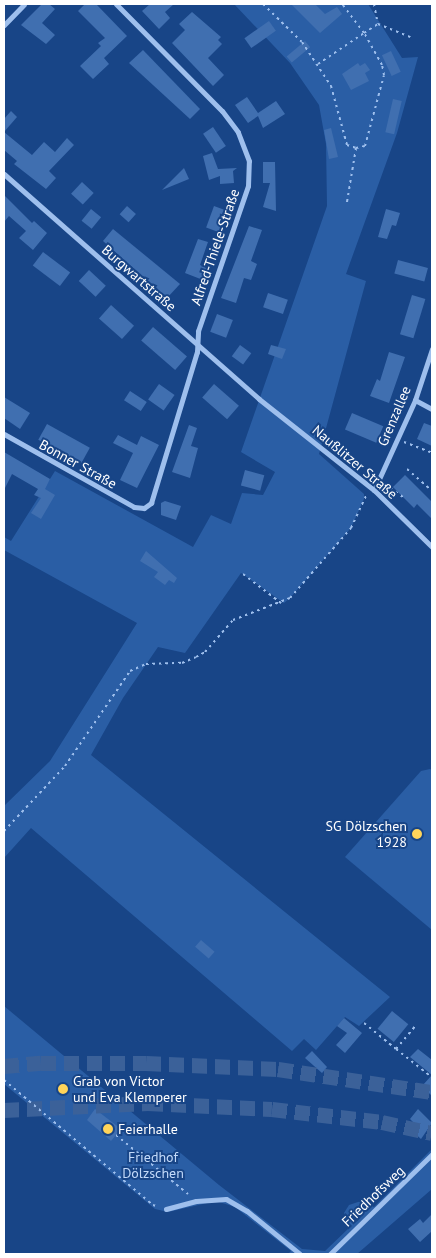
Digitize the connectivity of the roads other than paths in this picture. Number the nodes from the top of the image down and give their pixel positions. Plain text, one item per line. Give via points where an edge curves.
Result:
1 (24, 4) edge
2 (116, 4) edge
3 (4, 25) edge
4 (4, 174) edge
5 (196, 342) junction
6 (432, 349) edge
7 (259, 399) joint
8 (415, 400) junction
9 (432, 409) edge
10 (4, 434) edge
11 (374, 490) junction
12 (144, 508) joint
13 (432, 547) edge
14 (432, 1154) edge
15 (166, 1209) road end
16 (300, 1254) edge
17 (330, 1254) edge

1 - 3 street
2 - 5 street, Alfred-Thiele-Straße via 222,112 238,132 249,161 248,186
4 - 5 street, Burgwartstraße
5 - 7 street, Burgwartstraße
5 - 12 street, Alfred-Thiele-Straße via 197,352 151,503
6 - 8 street, Grenzallee
7 - 11 street, Naußlitzer Straße
8 - 9 street
8 - 11 street, Grenzallee
10 - 12 street, Bonner Straße via 134,507
11 - 13 street, Naußlitzer Straße
14 - 17 street, Friedhofsweg
15 - 16 street via 196,1200 226,1199 247,1211

